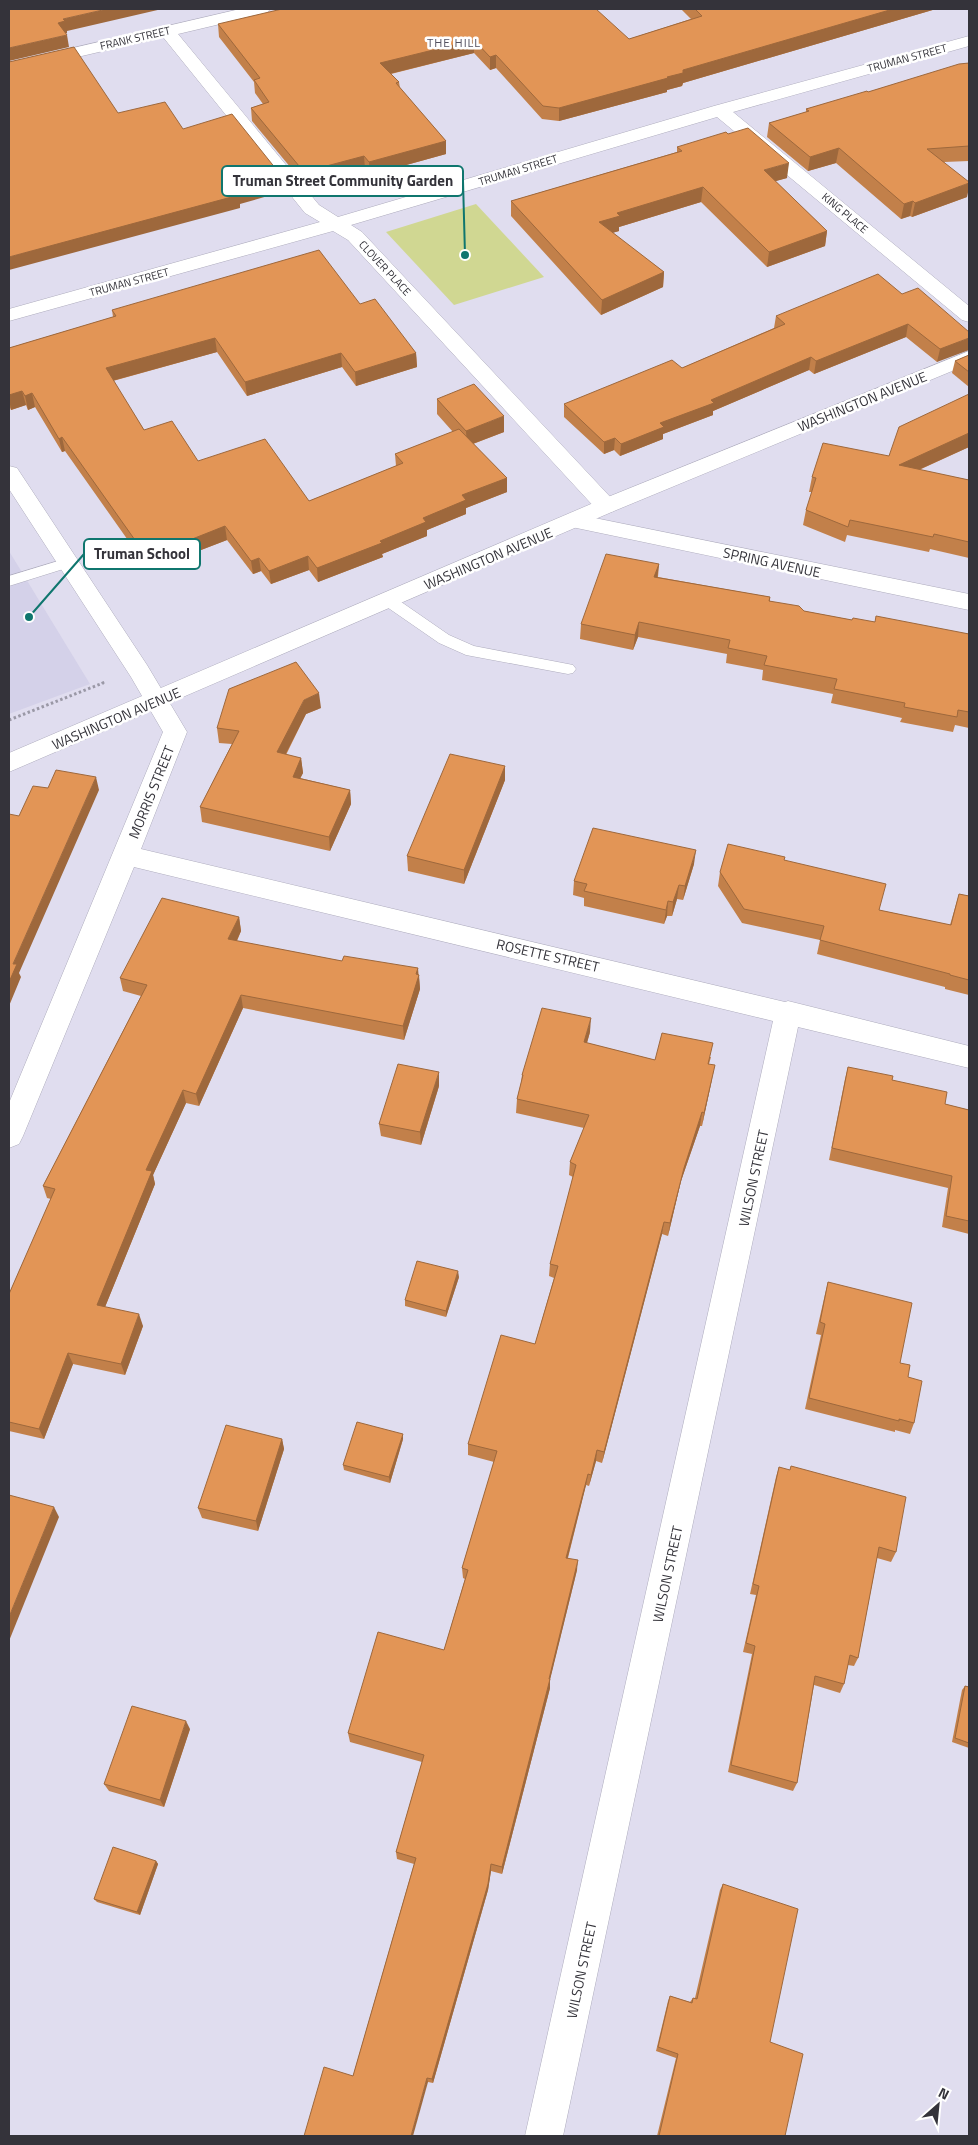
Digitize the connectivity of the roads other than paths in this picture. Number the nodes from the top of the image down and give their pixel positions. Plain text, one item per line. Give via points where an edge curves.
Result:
1 (261, 9) edge
2 (167, 31) junction
3 (969, 41) edge
4 (9, 68) edge
5 (720, 110) junction
6 (337, 224) junction
7 (9, 315) edge
8 (969, 316) edge
9 (969, 357) edge
10 (9, 473) edge
11 (606, 506) junction
12 (575, 521) junction
13 (68, 563) junction
14 (9, 581) edge
15 (389, 601) junction
16 (969, 602) edge
17 (568, 669) dead end
18 (158, 700) junction
19 (9, 763) edge
20 (126, 855) junction
21 (788, 1012) junction
22 (969, 1057) edge
23 (9, 1136) edge
24 (544, 2136) edge

1 - 2 street, FRANK STREET
2 - 4 street, FRANK STREET
2 - 6 street, CLOVER PLACE via 312,208
3 - 5 street, TRUMAN STREET
5 - 6 street, TRUMAN STREET
5 - 8 street, KING PLACE
6 - 7 street, TRUMAN STREET
6 - 11 street, CLOVER PLACE via 359,240
9 - 11 street, WASHINGTON AVENUE
10 - 13 street, MORRIS STREET
11 - 12 street, WASHINGTON AVENUE
12 - 15 street, WASHINGTON AVENUE
12 - 16 street, SPRING AVENUE
13 - 14 lane
13 - 18 street, MORRIS STREET
15 - 17 lane via 444,640 471,651
15 - 18 street, WASHINGTON AVENUE
18 - 19 street, WASHINGTON AVENUE
18 - 20 street, MORRIS STREET via 175,732
20 - 21 street, ROSETTE STREET
20 - 23 street, MORRIS STREET
21 - 22 street, ROSETTE STREET
21 - 24 street, WILSON STREET

